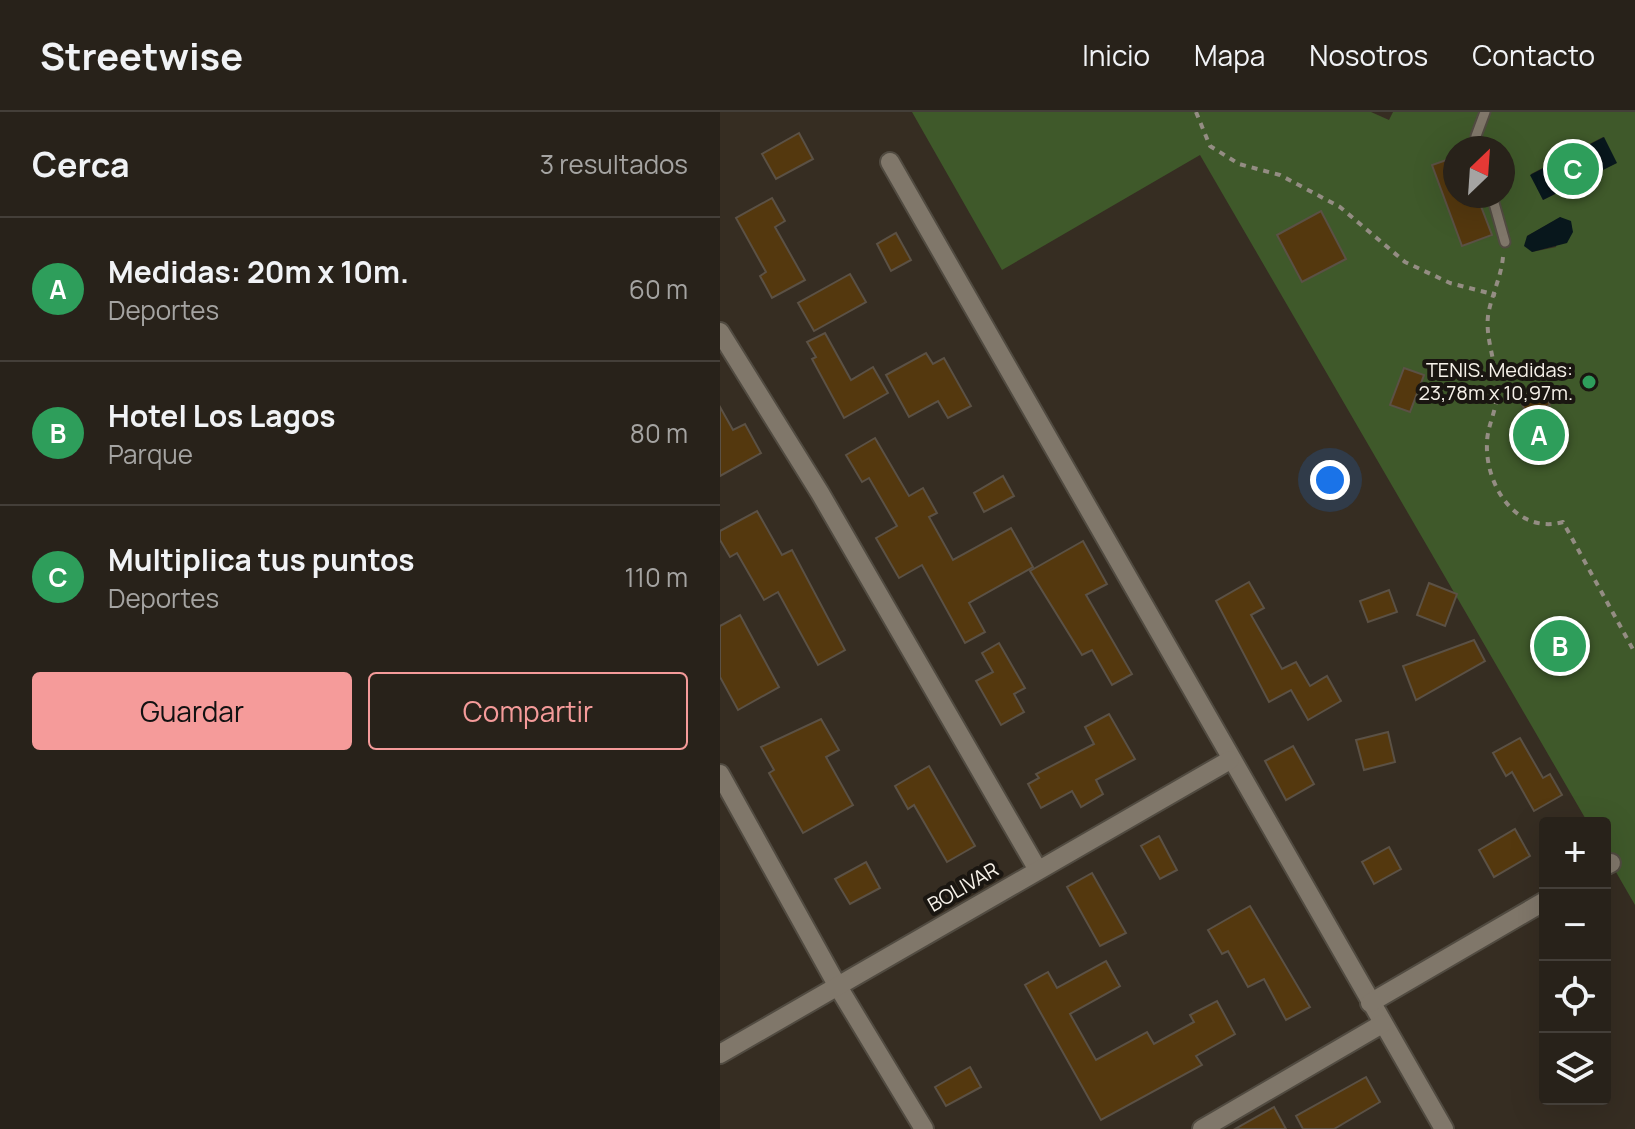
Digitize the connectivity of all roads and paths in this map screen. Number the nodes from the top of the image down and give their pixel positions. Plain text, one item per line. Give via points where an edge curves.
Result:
1 (1196, 112) edge
2 (1485, 112) edge
3 (1476, 136) edge
4 (890, 162) dead end
5 (1495, 208) edge
6 (1505, 242) joint
7 (1496, 295) junction
8 (720, 332) edge
9 (1635, 653) edge
10 (1230, 760) junction
11 (720, 774) edge
12 (1038, 870) junction
13 (1539, 904) edge
14 (837, 985) junction
15 (1370, 1003) junction
16 (1382, 1024) junction
17 (720, 1054) edge
18 (924, 1129) edge
19 (1202, 1129) edge
20 (1444, 1129) edge

1 - 7 path via 1210,146 1239,164 1280,175 1340,207 1405,262 1450,283
2 - 3 lane
4 - 10 street
5 - 6 lane
6 - 7 path
7 - 9 path via 1488,317 1497,396 1486,444 1495,486 1514,515 1549,526 1563,522
8 - 12 street via 820,493
10 - 12 street, BOLIVAR
10 - 15 street
11 - 14 street
12 - 14 street, BOLIVAR
13 - 15 street
14 - 17 street, BOLIVAR
14 - 18 street
15 - 16 street
16 - 19 street
16 - 20 street

